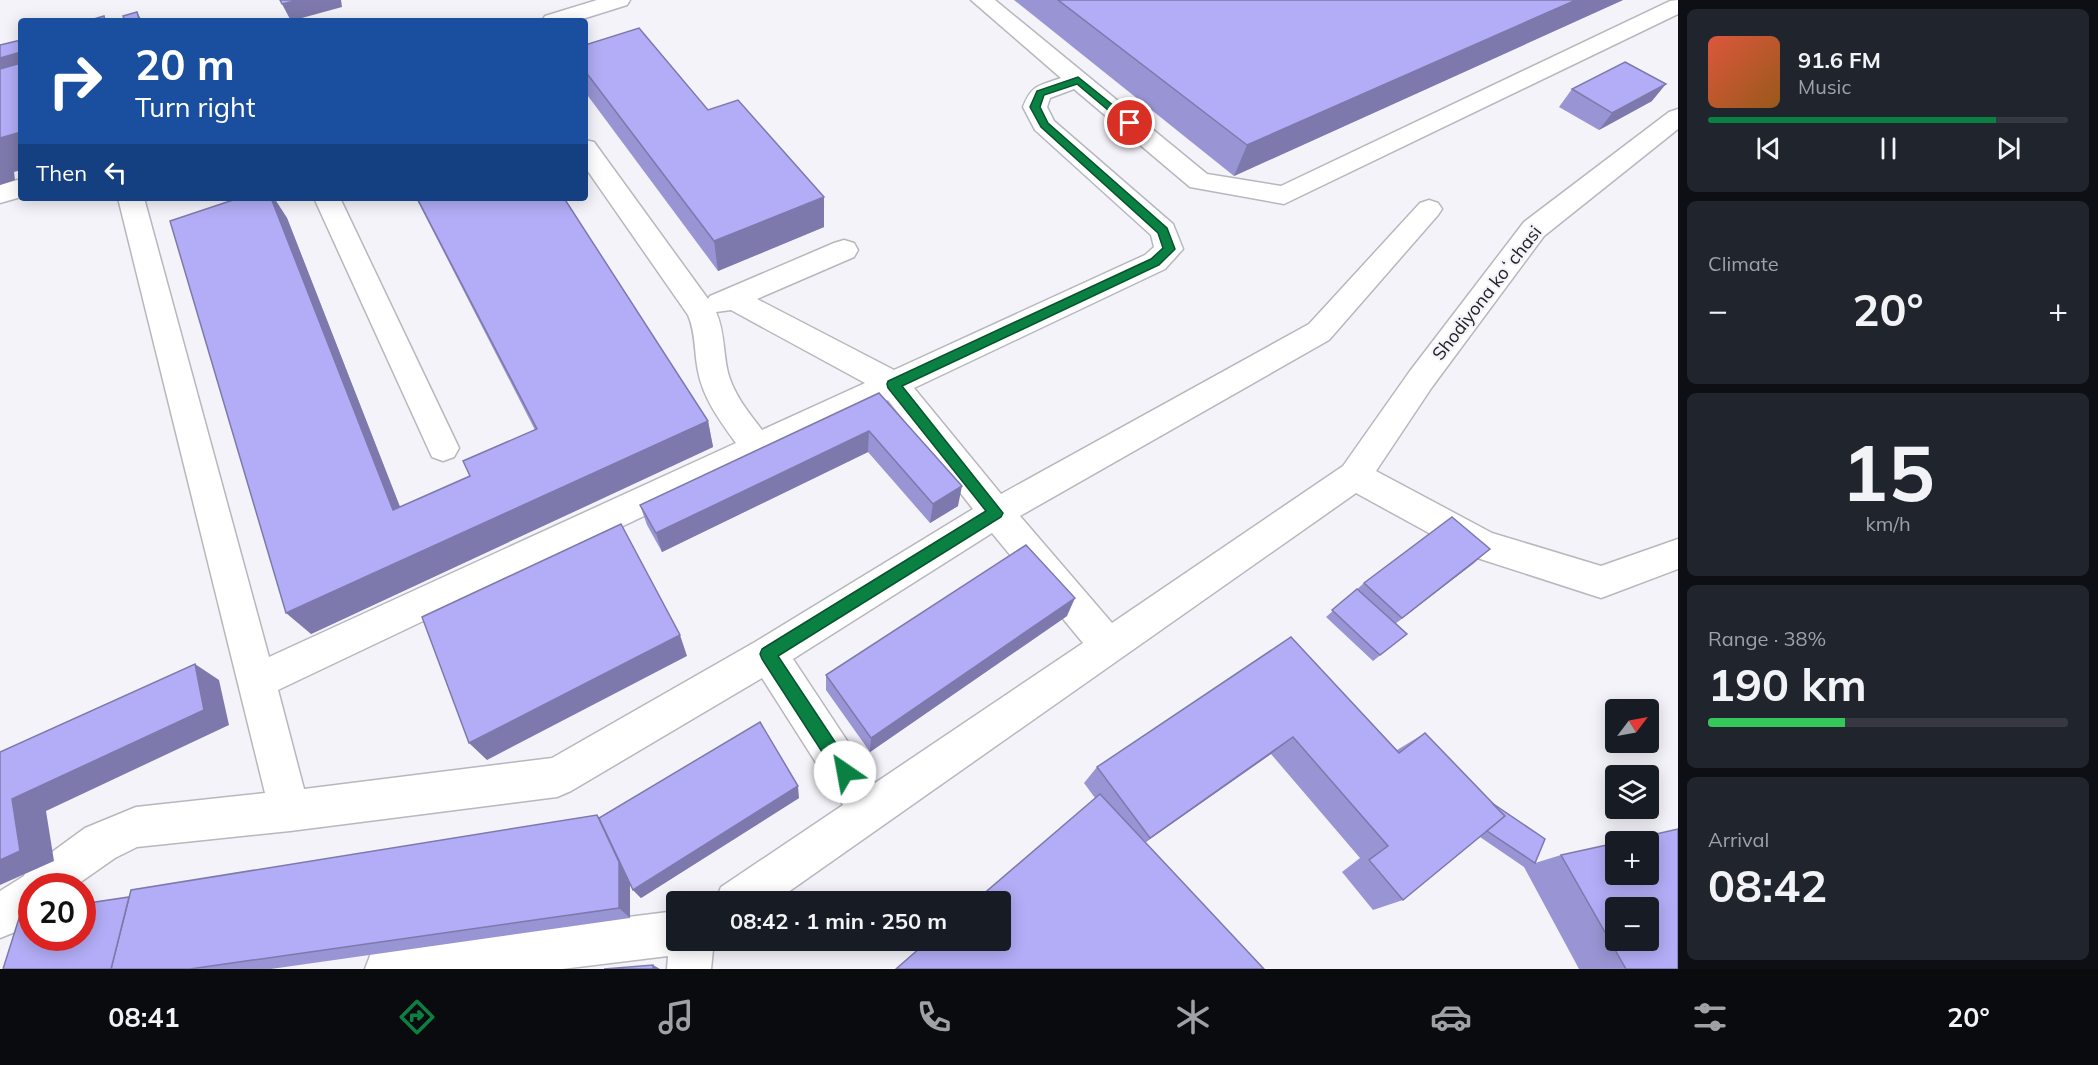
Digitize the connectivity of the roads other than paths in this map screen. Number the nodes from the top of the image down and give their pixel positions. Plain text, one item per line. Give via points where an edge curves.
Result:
1 (619, 0) edge
2 (982, 0) edge
3 (1678, 6) edge
4 (562, 18) edge
5 (1078, 80) junction
6 (1678, 117) edge
7 (588, 152) edge
8 (18, 189) edge
9 (0, 194) edge
10 (132, 201) edge
11 (328, 201) edge
12 (1429, 209) dead end
13 (844, 250) dead end
14 (732, 298) junction
15 (701, 311) junction
16 (893, 384) junction
17 (443, 448) dead end
18 (757, 448) junction
19 (1355, 476) junction
20 (996, 513) junction
21 (1678, 555) edge
22 (1108, 645) junction
23 (768, 654) junction
24 (257, 681) junction
25 (870, 811) junction
26 (290, 812) junction
27 (59, 873) edge
28 (752, 891) edge
29 (18, 904) edge
30 (0, 917) edge
31 (666, 934) edge
32 (691, 951) edge
33 (387, 969) edge
34 (689, 969) edge

1 - 4 street
2 - 5 street
3 - 5 street via 1284,195 1199,181
5 - 16 street via 1040,94 1035,107 1044,125 1163,231 1169,249 1155,262
6 - 19 street, Shodiyona koʻchasi via 1534,229 1421,379
7 - 15 street
8 - 9 street
10 - 24 street
11 - 17 street
12 - 20 street via 1319,332
13 - 14 street
14 - 15 street
14 - 16 street
15 - 18 street via 710,332 713,372 720,394
16 - 18 street
16 - 20 street
18 - 24 street
19 - 21 street via 1483,545 1601,582
19 - 22 street
20 - 22 street
20 - 23 street
22 - 25 street
23 - 25 street
23 - 26 street via 557,777
24 - 26 street
25 - 28 street
26 - 27 street via 136,827 100,843
29 - 30 street
31 - 33 street
32 - 34 street

